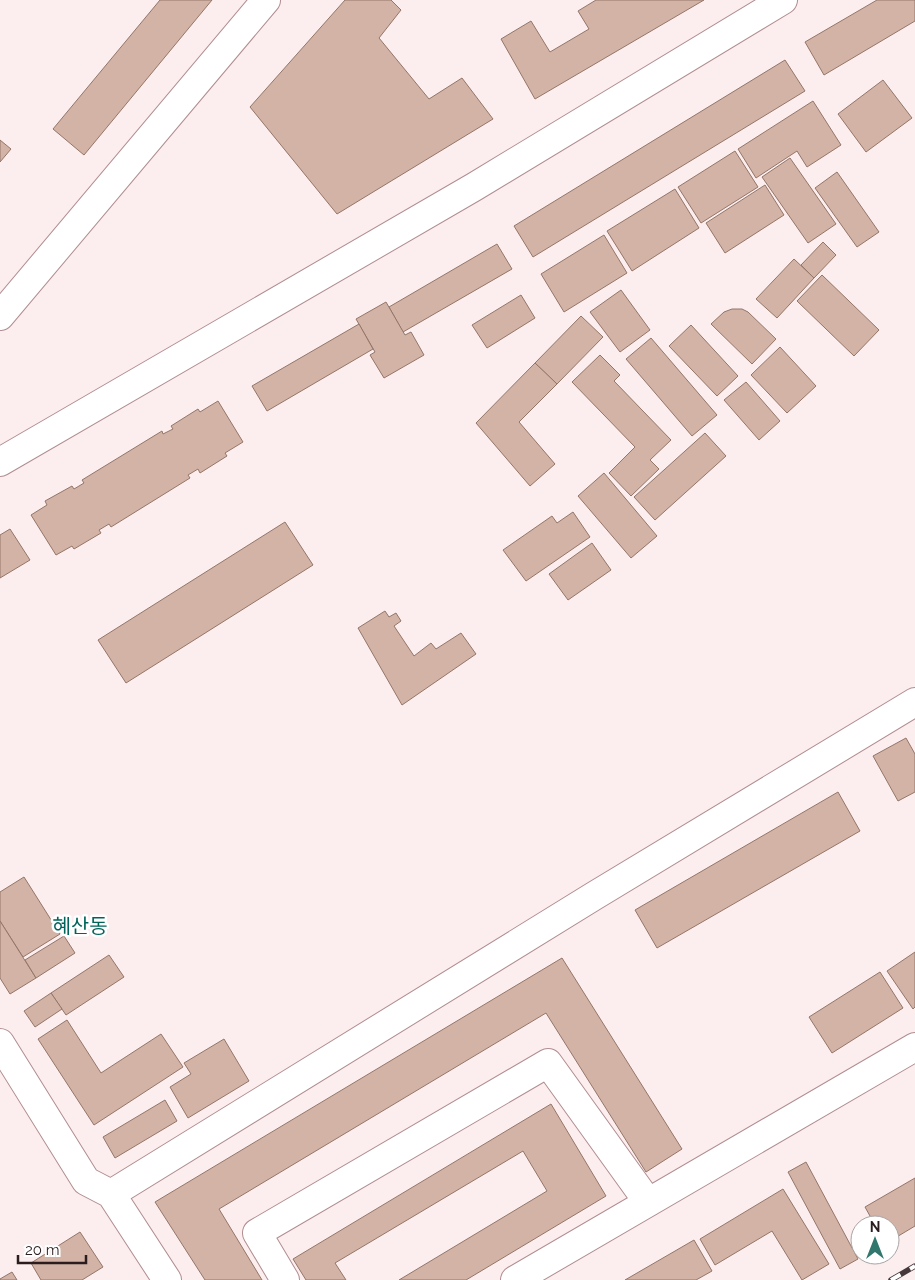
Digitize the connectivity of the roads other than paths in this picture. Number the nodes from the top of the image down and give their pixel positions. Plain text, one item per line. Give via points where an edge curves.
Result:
1 (266, 0) edge
2 (783, 0) edge
3 (0, 316) edge
4 (0, 462) edge
5 (915, 702) edge
6 (0, 1044) edge
7 (915, 1047) edge
8 (110, 1194) junction
9 (648, 1202) junction
10 (167, 1280) edge
11 (285, 1280) edge
12 (515, 1280) edge

1 - 3 main road
2 - 4 main road via 474,187
5 - 8 main road
6 - 8 main road via 86,1180
7 - 9 main road
8 - 10 main road
9 - 11 main road via 548,1063 257,1233
9 - 12 main road

